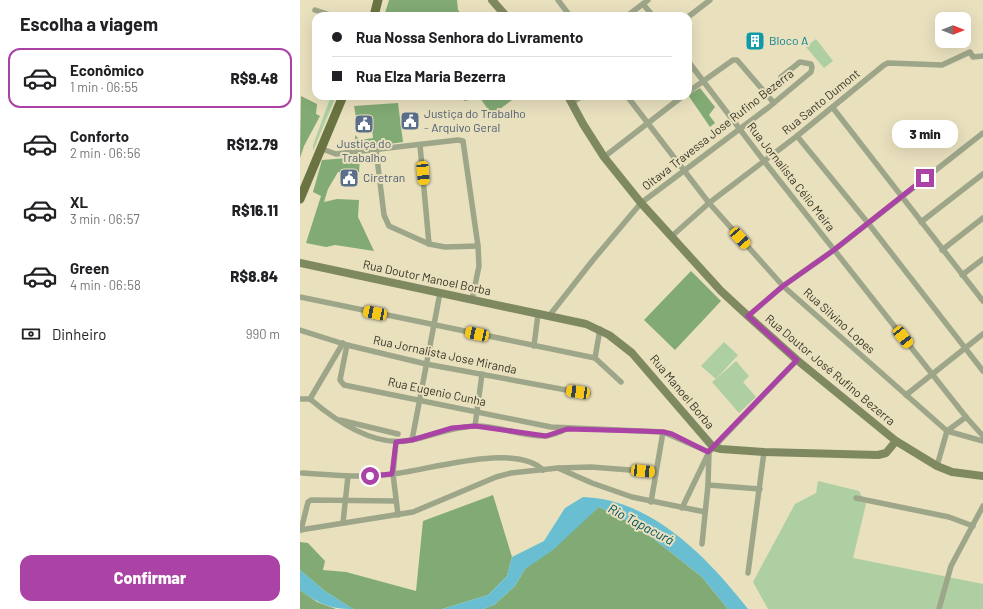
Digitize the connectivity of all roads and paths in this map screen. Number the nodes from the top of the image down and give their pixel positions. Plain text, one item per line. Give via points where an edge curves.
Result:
1 (378, 0) edge
2 (492, 0) edge
3 (558, 0) edge
4 (648, 0) edge
5 (710, 0) edge
6 (643, 4) junction
7 (315, 10) dead end
8 (321, 12) edge
9 (375, 12) edge
10 (502, 12) edge
11 (565, 12) edge
12 (632, 12) edge
13 (650, 12) edge
14 (692, 14) edge
15 (983, 56) edge
16 (692, 66) edge
17 (781, 77) dead end
18 (703, 81) junction
19 (692, 89) edge
20 (341, 100) edge
21 (570, 100) edge
22 (630, 100) edge
23 (678, 100) edge
24 (774, 103) junction
25 (833, 108) junction
26 (647, 124) junction
27 (740, 129) junction
28 (983, 133) edge
29 (797, 136) junction
30 (420, 145) junction
31 (322, 149) junction
32 (376, 150) junction
33 (604, 157) junction
34 (764, 161) junction
35 (684, 171) junction
36 (983, 174) edge
37 (902, 197) junction
38 (300, 199) edge
39 (641, 203) junction
40 (708, 203) junction
41 (983, 218) edge
42 (922, 222) junction
43 (868, 223) junction
44 (672, 236) junction
45 (429, 244) junction
46 (478, 246) junction
47 (834, 250) junction
48 (942, 250) junction
49 (983, 259) edge
50 (300, 263) edge
51 (962, 275) junction
52 (783, 286) junction
53 (440, 293) junction
54 (300, 297) edge
55 (472, 300) junction
56 (983, 302) edge
57 (538, 314) junction
58 (549, 316) junction
59 (748, 316) junction
60 (434, 325) junction
61 (600, 329) junction
62 (300, 330) edge
63 (983, 334) edge
64 (345, 344) junction
65 (534, 346) junction
66 (965, 348) junction
67 (595, 358) junction
68 (797, 360) junction
69 (426, 364) junction
70 (983, 371) edge
71 (482, 374) junction
72 (932, 374) junction
73 (621, 382) dead end
74 (588, 394) dead end
75 (906, 395) junction
76 (300, 399) edge
77 (310, 399) junction
78 (418, 400) junction
79 (476, 411) junction
80 (966, 417) junction
81 (332, 418) junction
82 (475, 426) junction
83 (567, 429) junction
84 (947, 431) junction
85 (664, 432) junction
86 (398, 434) dead end
87 (983, 436) edge
88 (412, 440) junction
89 (896, 441) junction
90 (983, 441) edge
91 (396, 442) junction
92 (711, 449) junction
93 (764, 452) junction
94 (937, 466) junction
95 (558, 468) junction
96 (543, 470) junction
97 (656, 472) junction
98 (302, 473) dead end
99 (392, 474) junction
100 (348, 476) junction
101 (983, 476) edge
102 (708, 485) junction
103 (760, 489) junction
104 (856, 498) dead end
105 (395, 500) junction
106 (346, 501) junction
107 (651, 502) junction
108 (983, 506) edge
109 (682, 508) junction
110 (705, 512) junction
111 (398, 515) junction
112 (343, 523) junction
113 (973, 526) junction
114 (300, 530) edge
115 (702, 544) dead end
116 (748, 574) dead end
117 (939, 609) edge

1 - 9 main road
2 - 10 street
3 - 11 street
4 - 6 street
5 - 14 street
6 - 12 street
6 - 13 street
7 - 8 street
15 - 25 street, Rua Santo Dumont via 973,57 970,52 942,65 888,63
16 - 18 street, Rua Jornalista Célio Meira
17 - 24 street, Oitava Travessa Jose Rufino Bezerra via 800,62 811,64 811,72
18 - 19 street
18 - 24 street via 730,61 737,60
18 - 27 street, Rua Jornalista Célio Meira
20 - 31 main road
21 - 33 street, Rua Doutor José Rufino Bezerra
22 - 26 street, Rua Silvino Lopes
23 - 26 street
24 - 27 street, Oitava Travessa Jose Rufino Bezerra
25 - 29 street, Rua Santo Dumont
25 - 37 street
26 - 33 street
26 - 35 street, Rua Silvino Lopes
27 - 34 street, Rua Jornalista Célio Meira
27 - 35 street, Oitava Travessa Jose Rufino Bezerra
28 - 37 street
29 - 34 street, Rua Santo Dumont
29 - 43 street
30 - 32 street
30 - 45 street
30 - 46 street via 461,140 464,143
31 - 32 street via 336,154
31 - 38 main road
32 - 45 street via 386,221 394,230
33 - 39 street, Rua Doutor José Rufino Bezerra
34 - 40 street, Rua Santo Dumont
34 - 47 street, Rua Jornalista Célio Meira
35 - 39 street, Oitava Travessa Jose Rufino Bezerra
35 - 40 street, Rua Silvino Lopes
36 - 42 street
37 - 42 street
37 - 43 street
39 - 44 street, Rua Doutor José Rufino Bezerra
39 - 58 street, Oitava Travessa Jose Rufino Bezerra
40 - 44 street, Rua Santo Dumont
40 - 52 street, Rua Silvino Lopes
41 - 48 street
42 - 48 street
43 - 47 street
43 - 66 street
44 - 59 street, Rua Doutor José Rufino Bezerra via 722,292
45 - 46 street via 445,248
46 - 55 street via 479,266
47 - 52 street
47 - 72 street, Rua Jornalista Célio Meira
48 - 51 street
49 - 51 street
50 - 53 street, Rua Doutor Manoel Borba
51 - 56 street
52 - 59 street
52 - 75 street, Rua Silvino Lopes
53 - 55 street, Rua Doutor Manoel Borba
53 - 60 street
54 - 60 street
55 - 57 street, Rua Doutor Manoel Borba
57 - 58 street, Rua Doutor Manoel Borba
57 - 65 street
58 - 61 street, Rua Manoel Borba
59 - 68 street, Rua Doutor José Rufino Bezerra
60 - 65 street
60 - 69 street
61 - 67 street
61 - 92 street, Rua Manoel Borba via 632,353
62 - 64 street, Rua Jornalista Jose Miranda
63 - 66 street
64 - 69 street, Rua Jornalista Jose Miranda
64 - 77 street
64 - 78 street, Rua Eugenio Cunha via 340,380 342,384
65 - 67 street
66 - 70 street
66 - 72 street
67 - 73 street
68 - 89 street, Rua Doutor José Rufino Bezerra
68 - 92 street
69 - 71 street, Rua Jornalista Jose Miranda
69 - 78 street
71 - 74 street, Rua Jornalista Jose Miranda
71 - 79 street
72 - 75 street
72 - 80 street, Rua Jornalista Célio Meira
75 - 84 street, Rua Silvino Lopes
76 - 77 street
77 - 81 street
78 - 79 street, Rua Eugenio Cunha
78 - 88 street
79 - 82 street
79 - 83 street, Rua Eugenio Cunha
80 - 84 street
80 - 87 street, Rua Jornalista Célio Meira
81 - 86 street
81 - 91 street via 360,432
82 - 83 street via 546,436
82 - 88 street via 452,428
83 - 85 street
84 - 90 street, Rua Silvino Lopes
84 - 94 street
85 - 92 street
85 - 97 street
88 - 91 street
89 - 93 street, Rua Manoel Borba via 886,454 878,455
89 - 94 street, Rua Doutor José Rufino Bezerra
91 - 99 street
92 - 93 street, Rua Manoel Borba
92 - 102 street
92 - 109 street
93 - 103 street
94 - 101 street, Rua Doutor José Rufino Bezerra via 952,472
95 - 96 street
95 - 97 street via 591,467
95 - 107 street via 592,483
96 - 99 street via 532,461 507,458 440,464
96 - 111 street via 496,477 413,512
97 - 107 street
98 - 100 street
99 - 100 street
99 - 105 street
100 - 106 street
102 - 103 street
102 - 110 street
103 - 116 street
104 - 113 street via 950,517
105 - 106 street
105 - 111 street
106 - 112 street
106 - 114 street via 309,501
107 - 109 street
108 - 113 street
109 - 110 street
110 - 115 street
111 - 112 street
112 - 114 street
113 - 117 street via 951,566

